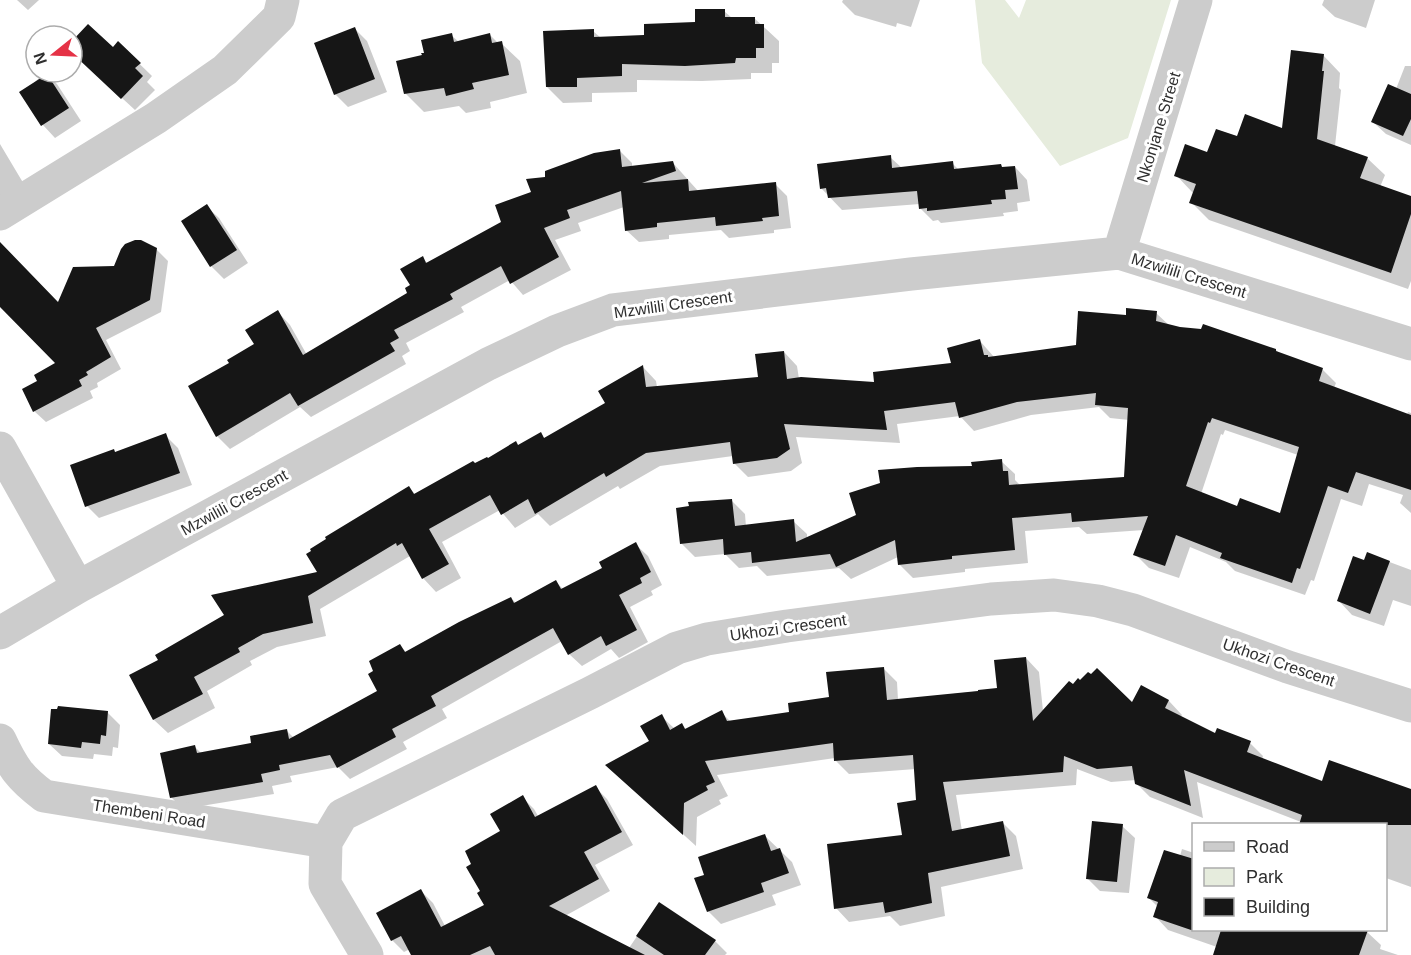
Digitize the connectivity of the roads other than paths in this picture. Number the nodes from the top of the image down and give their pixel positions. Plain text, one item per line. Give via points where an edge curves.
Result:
1 (283, 0) edge
2 (1196, 0) edge
3 (0, 213) edge
4 (1119, 254) junction
5 (1411, 344) edge
6 (0, 448) edge
7 (78, 587) junction
8 (0, 633) edge
9 (1411, 706) edge
10 (0, 740) edge
11 (326, 842) junction
12 (367, 955) edge

1 - 3 street via 279,17 225,70 156,118
2 - 4 street, Nkonjane Street
4 - 5 street, Mzwilili Crescent
4 - 7 street, Mzwilili Crescent via 911,274 613,310 488,364
6 - 7 street
7 - 8 street, Mzwilili Crescent
9 - 11 street, Ukhozi Crescent via 1098,601 1054,595 991,599 787,626 677,648 342,815
10 - 11 street, Thembeni Road via 24,781 44,796
11 - 12 street via 326,884

